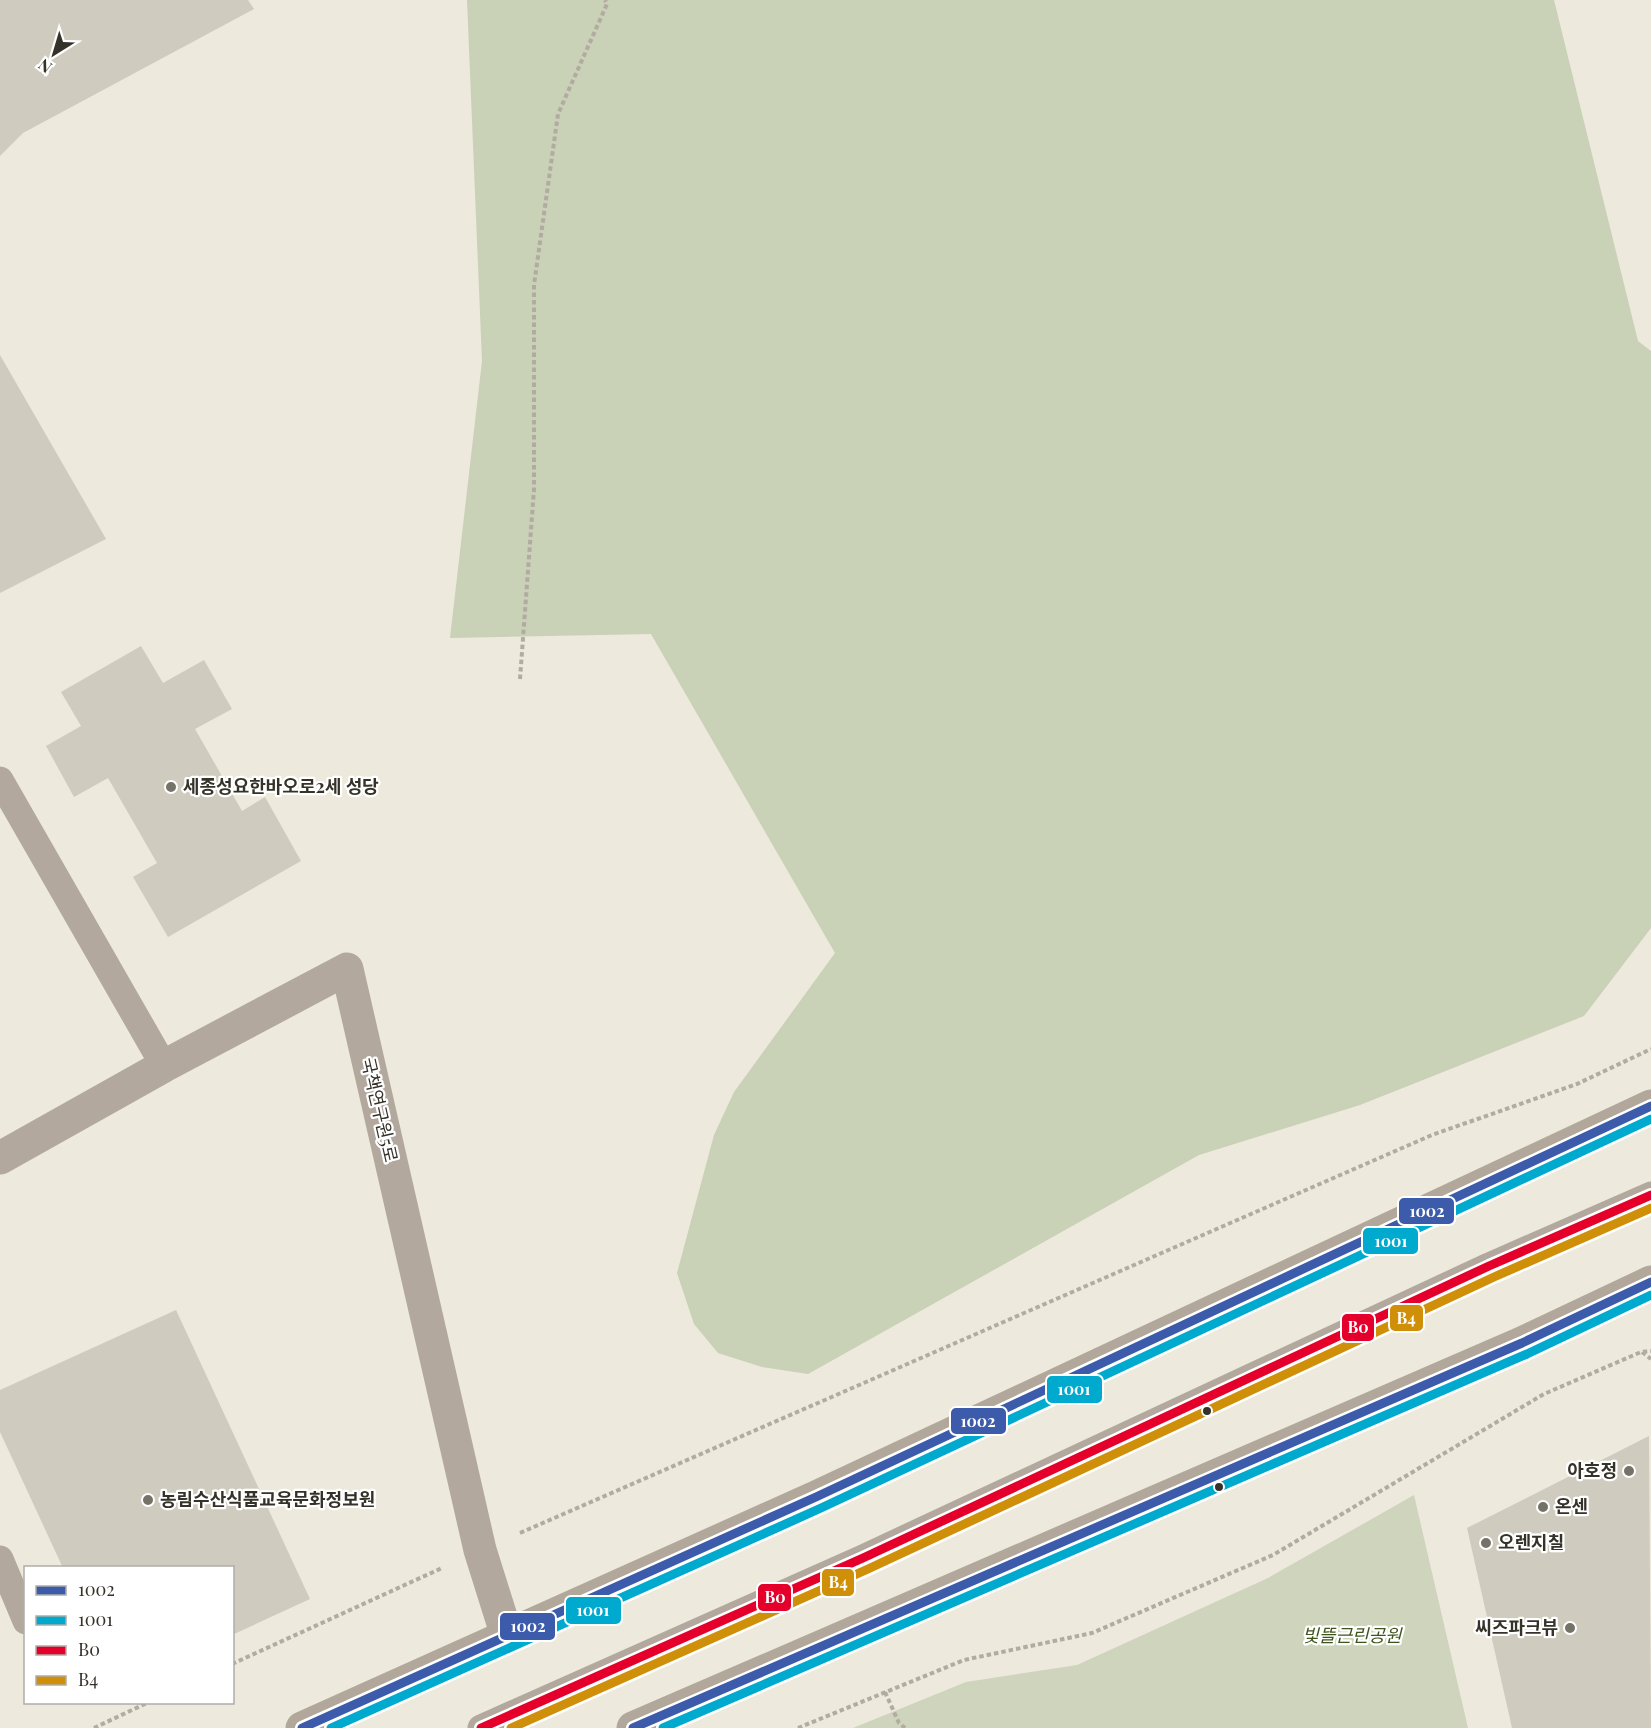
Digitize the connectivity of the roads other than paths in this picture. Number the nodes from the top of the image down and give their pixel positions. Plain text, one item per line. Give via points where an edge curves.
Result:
1 (0, 780) edge
2 (164, 1066) junction
3 (1651, 1106) edge
4 (0, 1158) edge
5 (1651, 1196) edge
6 (1651, 1282) edge
7 (0, 1559) edge
8 (24, 1616) edge
9 (507, 1636) junction
10 (302, 1728) edge
11 (481, 1728) edge
12 (633, 1728) edge

1 - 2 lane
2 - 4 street, 국책연구원5로
2 - 9 street, 국책연구원5로 via 347,969 480,1550
3 - 9 street via 848,1482
5 - 11 lane via 1489,1266 862,1558
6 - 12 street via 1522,1343
7 - 8 lane
9 - 10 street

